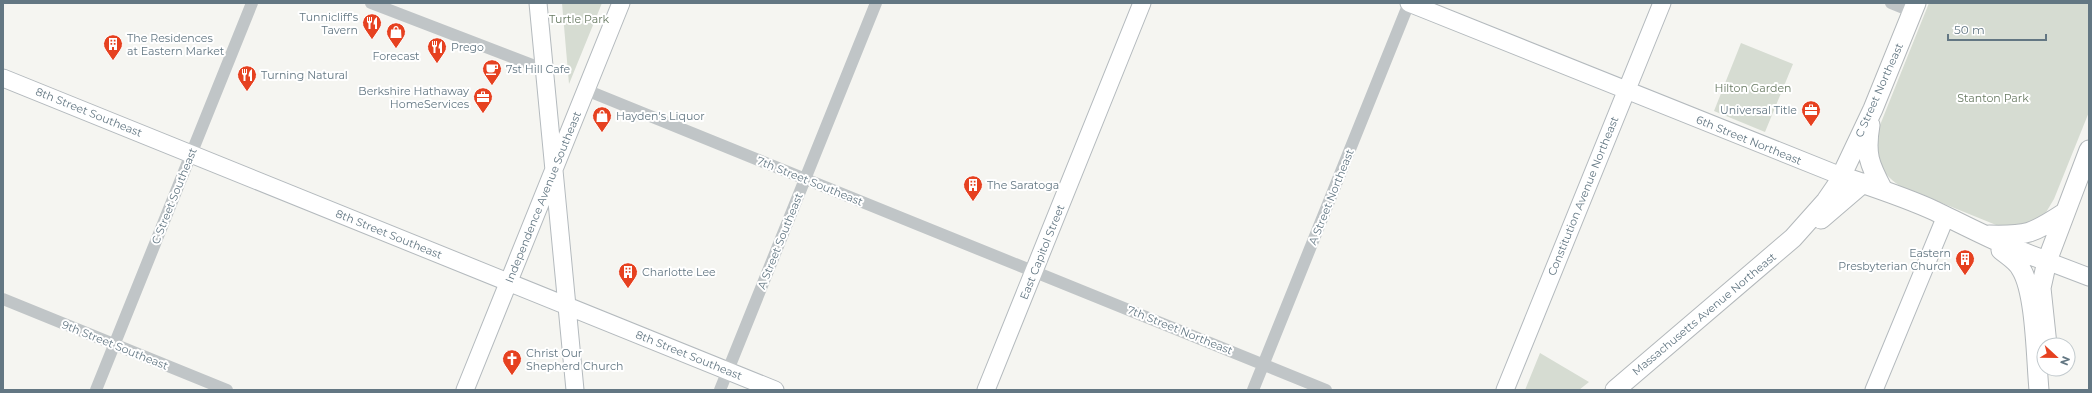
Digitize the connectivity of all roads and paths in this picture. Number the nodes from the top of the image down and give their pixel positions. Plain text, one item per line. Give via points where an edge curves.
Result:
1 (252, 3) edge
2 (371, 3) edge
3 (538, 3) edge
4 (621, 3) edge
5 (876, 3) edge
6 (1142, 3) edge
7 (1409, 3) edge
8 (1662, 3) edge
9 (1891, 3) edge
10 (1914, 7) edge
11 (544, 69) junction
12 (3, 78) edge
13 (586, 90) junction
14 (1626, 90) junction
15 (1873, 109) junction
16 (2089, 150) edge
17 (191, 154) junction
18 (554, 168) junction
19 (1841, 176) junction
20 (806, 179) junction
21 (1863, 183) junction
22 (1883, 190) junction
23 (2064, 213) junction
24 (1946, 216) junction
25 (1983, 235) junction
26 (1793, 238) junction
27 (2046, 261) junction
28 (1034, 271) junction
29 (2089, 277) edge
30 (509, 282) junction
31 (3, 300) edge
32 (567, 306) junction
33 (2046, 337) edge
34 (114, 345) junction
35 (1263, 364) junction
36 (728, 371) junction
37 (2050, 377) edge
38 (96, 390) edge
39 (227, 390) edge
40 (465, 390) edge
41 (575, 390) edge
42 (720, 390) edge
43 (775, 390) edge
44 (986, 390) edge
45 (1253, 390) edge
46 (1326, 390) edge
47 (1506, 390) edge
48 (1615, 390) edge
49 (1874, 390) edge
50 (2039, 390) edge
51 (2051, 390) edge

1 - 17 street, C Street Southeast
2 - 11 street
3 - 11 main road
4 - 13 main road, Independence Avenue Southeast
5 - 20 street, A Street Southeast
6 - 28 main road, East Capitol Street
7 - 14 main road, 6th Street Northeast
7 - 35 street, A Street Northeast
8 - 14 main road, Constitution Avenue Northeast
9 - 10 street
10 - 15 main road, C Street Northeast
11 - 18 main road
12 - 17 main road, 8th Street Southeast
13 - 18 main road, Independence Avenue Southeast
13 - 20 street, 7th Street Southeast
14 - 19 main road, 6th Street Northeast
14 - 47 main road, Constitution Avenue Northeast
15 - 19 main road, C Street Northeast
15 - 22 main road via 1867,153 1870,166
16 - 23 main road
17 - 30 main road, 8th Street Southeast
17 - 34 street, C Street Southeast
18 - 30 main road, Independence Avenue Southeast
18 - 32 main road
19 - 21 main road, 6th Street Northeast
19 - 26 main road, Massachusetts Avenue Northeast via 1826,202
20 - 28 street, 7th Street Southeast
20 - 36 street, A Street Southeast
21 - 22 main road, 6th Street Northeast
21 - 26 main road, Massachusetts Avenue Northeast via 1832,211
22 - 24 main road, 6th Street Northeast
23 - 25 main road via 2030,233 2015,236
23 - 27 main road
24 - 25 main road, 6th Street Northeast
24 - 49 main road
25 - 27 main road, 6th Street Northeast
25 - 50 main road via 2015,261 2026,279
26 - 48 main road, Massachusetts Avenue Northeast
27 - 29 main road, 6th Street Northeast
27 - 33 main road via 2041,288
28 - 35 street, 7th Street Northeast
28 - 44 main road, East Capitol Street
30 - 32 main road, 8th Street Southeast
30 - 40 main road, Independence Avenue Southeast
31 - 34 street, 9th Street Southeast
32 - 36 main road, 8th Street Southeast
32 - 41 main road
34 - 38 street, C Street Southeast
34 - 39 street, 9th Street Southeast
35 - 45 street, A Street Northeast
35 - 46 street, 7th Street Northeast
36 - 42 street, A Street Southeast
36 - 43 main road, 8th Street Southeast
37 - 51 main road

